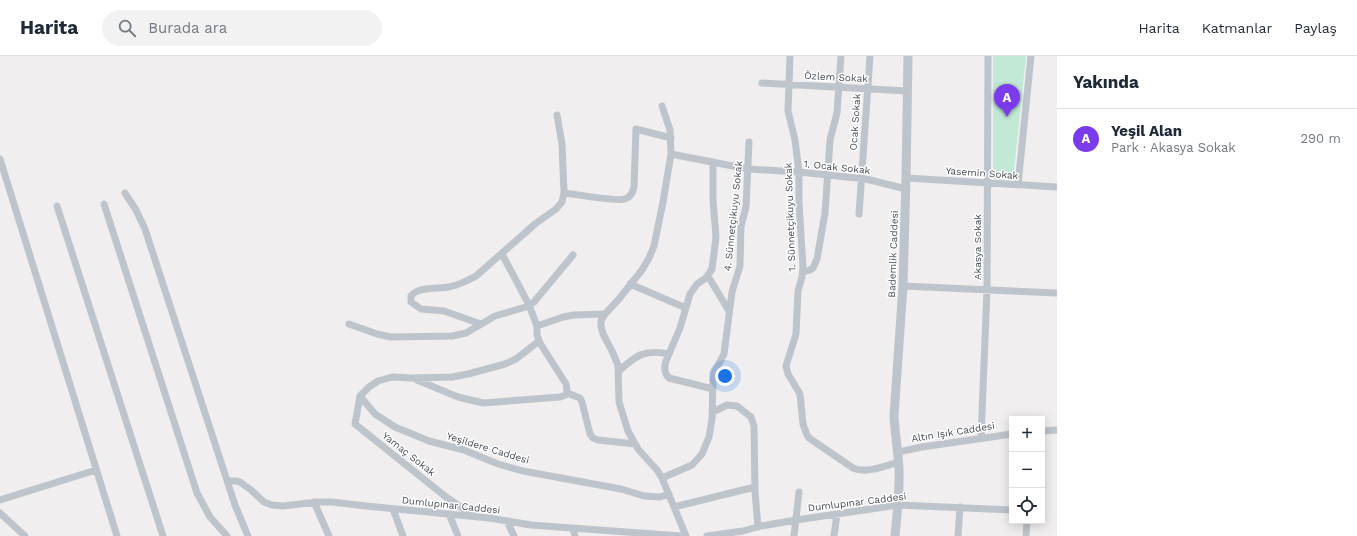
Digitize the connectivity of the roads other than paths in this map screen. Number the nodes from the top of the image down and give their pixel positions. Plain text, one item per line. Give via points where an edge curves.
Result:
1 (790, 56) edge
2 (841, 56) edge
3 (870, 56) edge
4 (908, 56) edge
5 (988, 56) edge
6 (1031, 56) edge
7 (762, 83) dead end
8 (789, 84) junction
9 (839, 87) junction
10 (868, 88) junction
11 (908, 91) junction
12 (662, 106) dead end
13 (557, 115) dead end
14 (671, 138) junction
15 (749, 142) dead end
16 (671, 154) junction
17 (0, 159) edge
18 (713, 162) junction
19 (748, 169) junction
20 (799, 172) junction
21 (827, 175) junction
22 (861, 178) junction
23 (906, 178) junction
24 (988, 183) junction
25 (1018, 185) junction
26 (1057, 188) edge
27 (906, 189) junction
28 (125, 192) dead end
29 (564, 193) junction
30 (104, 204) dead end
31 (57, 206) dead end
32 (859, 214) dead end
33 (502, 254) junction
34 (573, 255) dead end
35 (803, 272) junction
36 (708, 276) junction
37 (630, 284) junction
38 (903, 286) junction
39 (987, 290) junction
40 (1057, 293) edge
41 (529, 306) junction
42 (686, 308) junction
43 (729, 311) junction
44 (605, 314) junction
45 (349, 324) dead end
46 (481, 324) junction
47 (537, 326) junction
48 (539, 341) junction
49 (669, 354) junction
50 (619, 370) junction
51 (412, 378) junction
52 (713, 389) junction
53 (567, 393) junction
54 (360, 396) junction
55 (712, 412) junction
56 (1057, 430) edge
57 (1045, 431) edge
58 (1009, 434) edge
59 (981, 438) junction
60 (634, 444) junction
61 (898, 452) junction
62 (899, 462) junction
63 (96, 470) junction
64 (662, 478) junction
65 (228, 481) junction
66 (755, 487) junction
67 (799, 492) dead end
68 (669, 494) junction
69 (0, 500) edge
70 (314, 502) junction
71 (898, 505) junction
72 (674, 507) junction
73 (960, 507) junction
74 (393, 509) junction
75 (1009, 510) edge
76 (0, 513) edge
77 (449, 514) junction
78 (837, 514) junction
79 (474, 516) junction
80 (796, 520) junction
81 (507, 521) junction
82 (1027, 524) edge
83 (758, 527) junction
84 (572, 528) junction
85 (609, 533) edge
86 (25, 536) edge
87 (117, 536) edge
88 (164, 536) edge
89 (227, 536) edge
90 (248, 536) edge
91 (329, 536) edge
92 (403, 536) edge
93 (458, 536) edge
94 (514, 536) edge
95 (575, 536) edge
96 (681, 536) edge
97 (686, 536) edge
98 (707, 536) edge
99 (794, 536) edge
100 (834, 536) edge
101 (895, 536) edge
102 (958, 536) edge
103 (1026, 536) edge

1 - 8 street, 1. Sünnetçikuyu Sokak
2 - 9 street
3 - 10 street, Ocak Sokak
4 - 11 street, Bademlik Caddesi
5 - 24 street, Akasya Sokak
6 - 25 street
7 - 8 street, Özlem Sokak
8 - 9 street, Özlem Sokak
8 - 20 street, 1. Sünnetçikuyu Sokak via 788,111
9 - 10 street, Özlem Sokak
9 - 21 street
10 - 11 street, Özlem Sokak
10 - 22 street, Ocak Sokak
11 - 23 street, Bademlik Caddesi
12 - 14 street
13 - 29 street via 562,144
14 - 16 street
14 - 29 street via 636,129 634,187 626,199
15 - 19 street, 4. Sünnetçikuyu Sokak
16 - 18 street, 1. Ocak Sokak
16 - 37 street via 654,246 646,263
17 - 63 street
18 - 19 street, 1. Ocak Sokak
18 - 36 street via 715,249 712,269
19 - 20 street, 1. Ocak Sokak
19 - 43 street, 4. Sünnetçikuyu Sokak via 739,270 733,286
20 - 21 street, 1. Ocak Sokak
20 - 35 street, 1. Sünnetçikuyu Sokak
21 - 22 street, 1. Ocak Sokak
21 - 35 street via 825,213 817,259 813,268
22 - 27 street, 1. Ocak Sokak
22 - 32 street, Ocak Sokak
23 - 24 street, Yasemin Sokak
23 - 27 street, Bademlik Caddesi
24 - 25 street, Yasemin Sokak
24 - 39 street, Akasya Sokak
25 - 26 street, Yasemin Sokak
27 - 38 street, Bademlik Caddesi
28 - 65 street via 145,230
29 - 33 street via 562,202 556,209
30 - 89 street via 197,492 210,517
31 - 88 street
33 - 41 street
33 - 46 street via 469,280 447,287 420,290 410,296 411,302 417,307 449,313
34 - 41 street
35 - 62 street, 1. Sünnetçikuyu Sokak via 798,291 796,334 786,366 801,397 803,424 807,435 853,468 866,470
36 - 42 street via 693,289
36 - 43 street
37 - 42 street
37 - 44 street
38 - 39 street
38 - 61 street, Bademlik Caddesi via 894,416
39 - 40 street
39 - 59 street, Akasya Sokak
41 - 46 street via 495,316
41 - 47 street
42 - 49 street
43 - 52 street, 4. Sünnetçikuyu Sokak via 724,354 714,374
44 - 47 street via 574,315
44 - 50 street via 601,321 601,330 616,358
45 - 46 street via 377,334 408,337 460,335
47 - 48 street
48 - 51 street via 516,359 489,369 460,376
48 - 53 street via 565,382
49 - 50 street via 645,352 632,358
49 - 52 street via 665,371 670,378
50 - 60 street via 619,402
51 - 53 street via 458,397 484,403 563,396
51 - 54 street via 398,376 386,379 369,387
52 - 55 street, 4. Sünnetçikuyu Sokak
53 - 60 street via 580,398 593,438
54 - 68 street, Yeşildere Caddesi via 375,414 395,427 498,464 644,496 660,497
54 - 79 street, Yamaç Sokak via 355,424 446,497
55 - 64 street, 4. Sünnetçikuyu Sokak via 709,437 697,461 684,470
55 - 66 street via 731,404 751,417 754,426
56 - 57 street
58 - 59 street, Altın Işık Caddesi
59 - 61 street, Altın Işık Caddesi
60 - 64 street
61 - 62 street, Bademlik Caddesi
62 - 71 street, Bademlik Caddesi
63 - 69 street
63 - 87 street
64 - 68 street
65 - 70 street, Dumlupınar Caddesi via 240,482 264,502 272,505
65 - 90 street
66 - 72 street
66 - 83 street
67 - 80 street
68 - 72 street
70 - 74 street, Dumlupınar Caddesi
70 - 91 street
71 - 73 street, Dumlupınar Caddesi
71 - 78 street, Dumlupınar Caddesi
71 - 101 street, Bademlik Caddesi
72 - 97 street
73 - 75 street, Dumlupınar Caddesi
73 - 102 street
74 - 77 street, Dumlupınar Caddesi
74 - 92 street
76 - 86 street
77 - 79 street, Dumlupınar Caddesi
77 - 93 street
78 - 80 street, Dumlupınar Caddesi
78 - 100 street
79 - 81 street, Dumlupınar Caddesi
80 - 83 street, Dumlupınar Caddesi
80 - 99 street
81 - 84 street, Dumlupınar Caddesi via 531,526
81 - 94 street
82 - 103 street
83 - 98 street, Dumlupınar Caddesi
84 - 85 street, Dumlupınar Caddesi
84 - 95 street
85 - 96 street, Dumlupınar Caddesi

